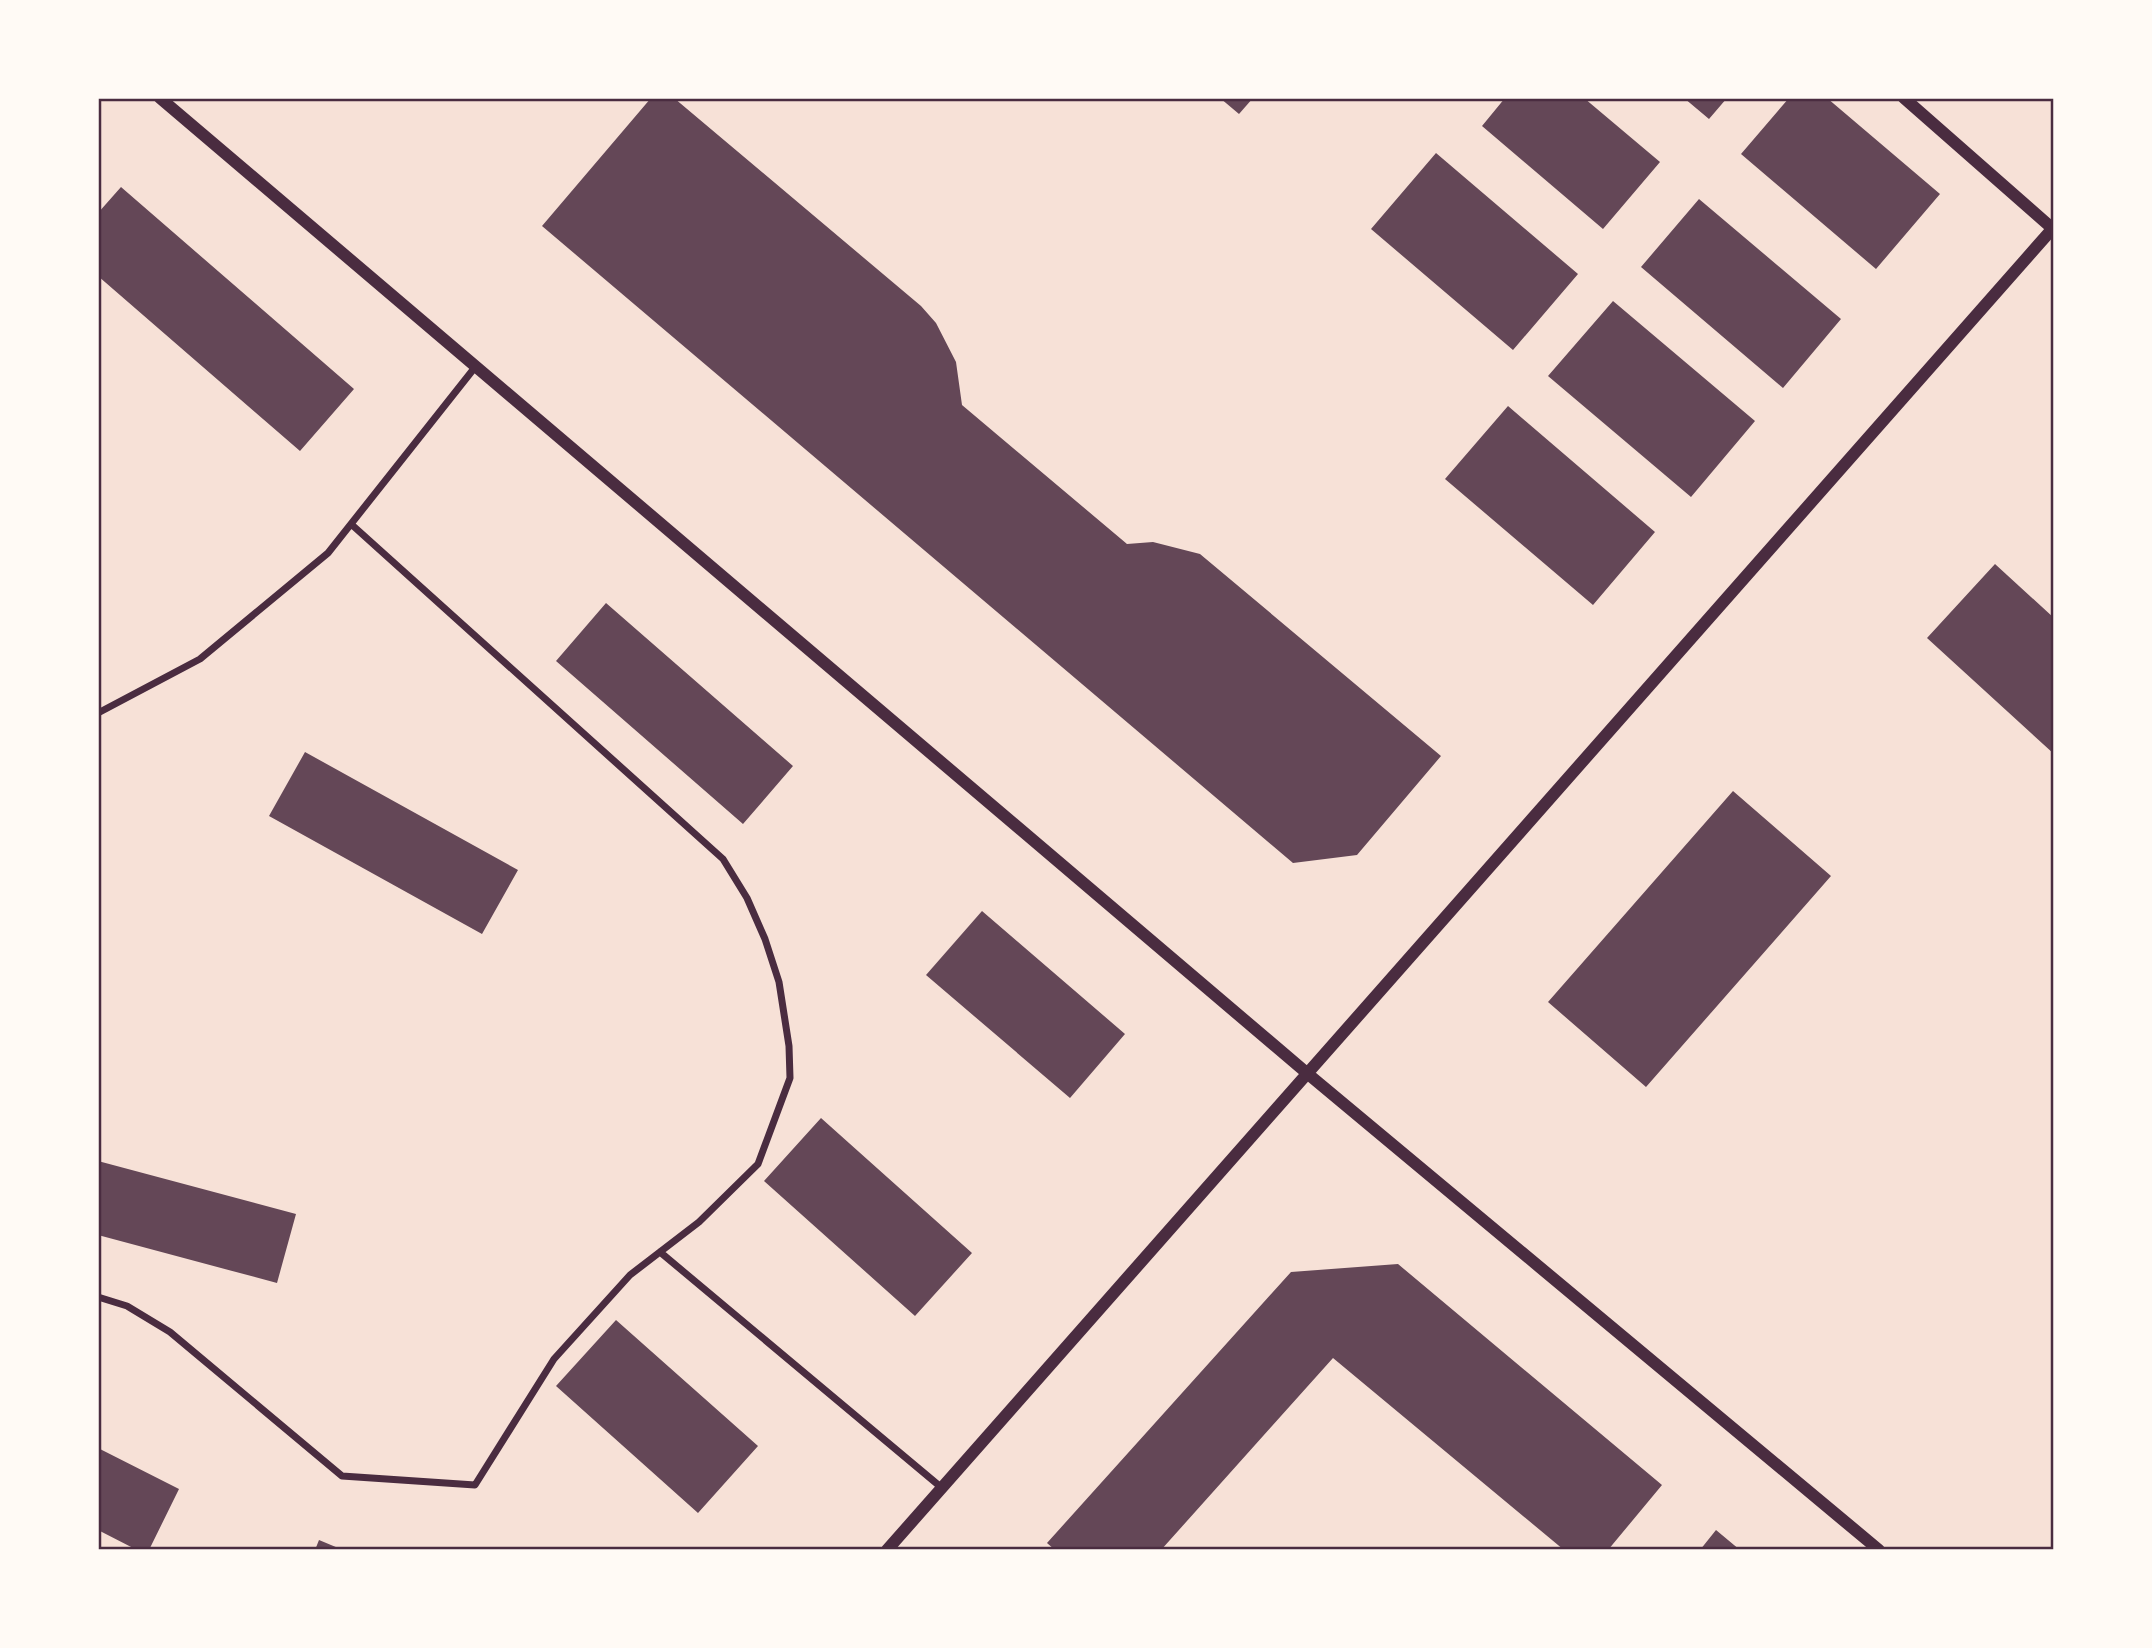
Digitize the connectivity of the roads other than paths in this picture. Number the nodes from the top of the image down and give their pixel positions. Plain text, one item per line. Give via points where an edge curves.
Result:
1 (160, 98) edge
2 (1904, 98) edge
3 (2054, 228) edge
4 (476, 366) junction
5 (351, 524) junction
6 (98, 713) edge
7 (1308, 1074) junction
8 (660, 1252) junction
9 (98, 1297) edge
10 (942, 1488) junction
11 (887, 1550) edge
12 (1879, 1550) edge

1 - 4 street
2 - 3 street
3 - 7 street
4 - 5 street
4 - 7 street
5 - 6 street via 328,553 200,659
5 - 8 street via 723,859 765,939 786,1014 790,1079 758,1164 699,1222
7 - 10 street
7 - 12 street
8 - 9 street via 630,1275 554,1359 475,1485 342,1476 170,1332 127,1306
8 - 10 street
10 - 11 street

